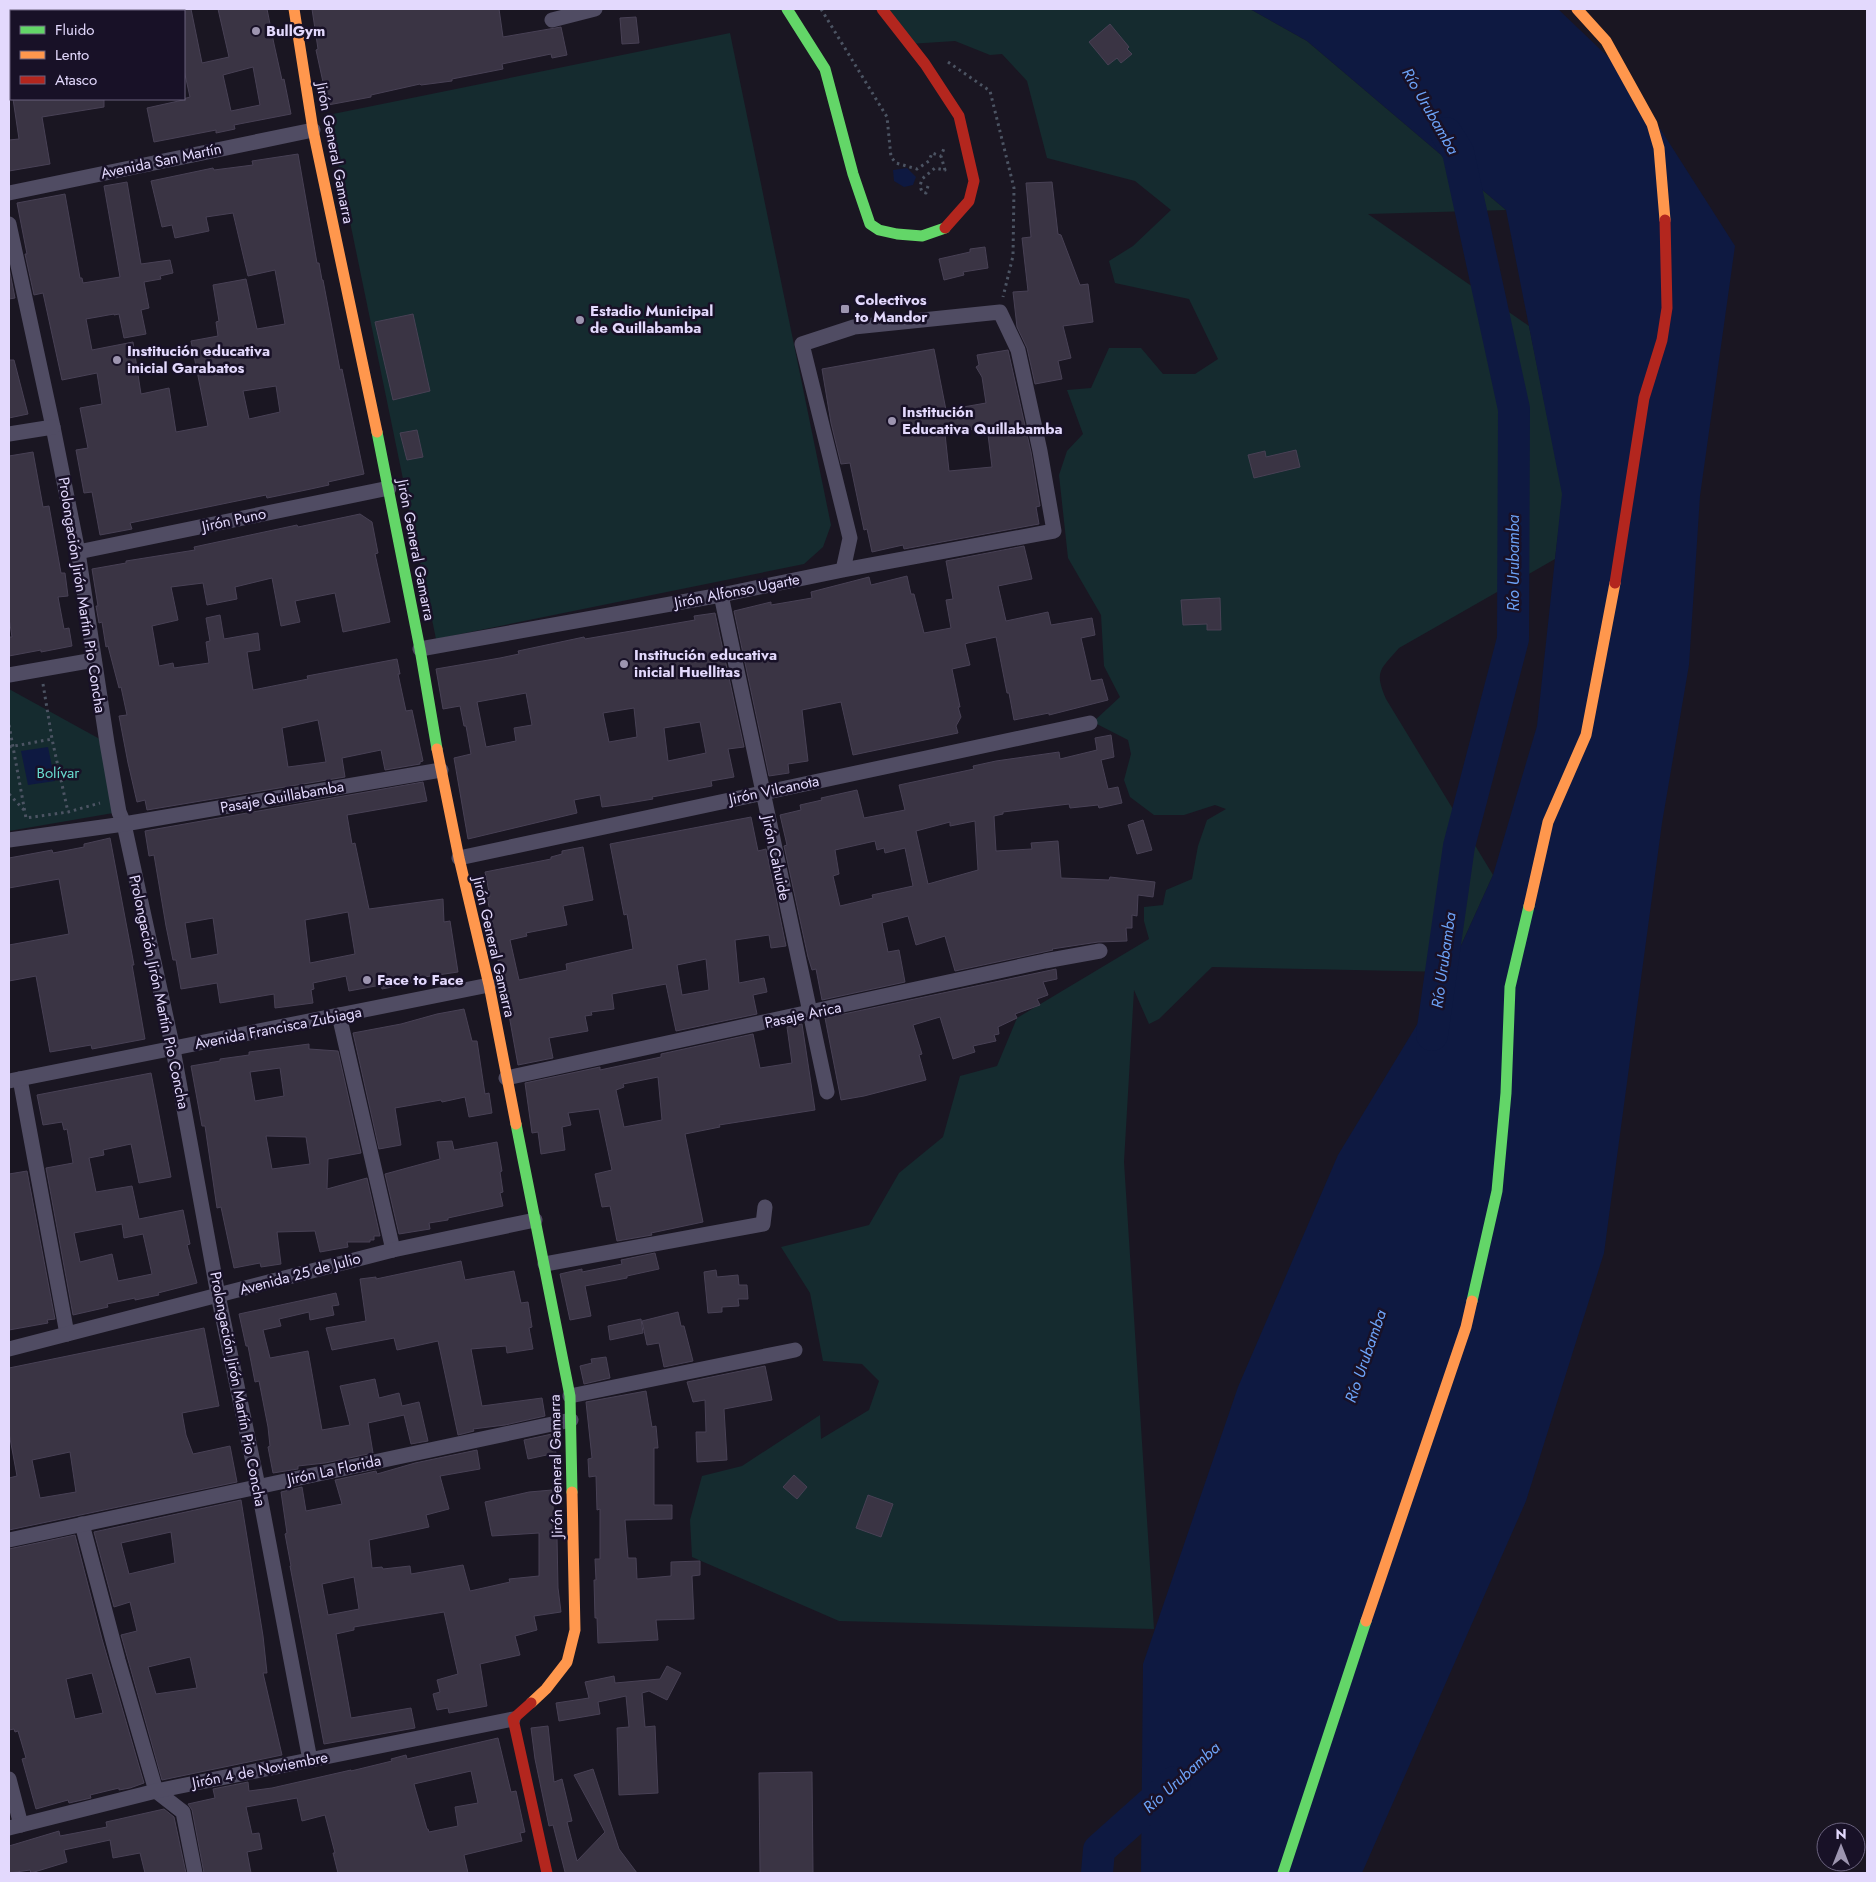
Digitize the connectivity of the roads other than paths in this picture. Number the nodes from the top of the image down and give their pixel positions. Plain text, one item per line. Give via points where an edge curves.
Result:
1 (294, 9) edge
2 (595, 9) edge
3 (787, 9) edge
4 (882, 9) edge
5 (1577, 9) edge
6 (552, 20) dead end
7 (313, 130) junction
8 (9, 193) edge
9 (9, 224) edge
10 (53, 427) junction
11 (9, 434) edge
12 (389, 488) junction
13 (78, 552) junction
14 (842, 570) junction
15 (721, 595) junction
16 (420, 648) junction
17 (94, 660) junction
18 (9, 675) edge
19 (1090, 723) dead end
20 (441, 770) junction
21 (762, 792) junction
22 (124, 824) junction
23 (9, 840) edge
24 (459, 858) junction
25 (1100, 951) dead end
26 (488, 985) junction
27 (810, 1014) junction
28 (339, 1016) junction
29 (173, 1049) junction
30 (506, 1078) junction
31 (14, 1080) edge
32 (827, 1092) dead end
33 (765, 1207) dead end
34 (535, 1220) junction
35 (393, 1250) junction
36 (545, 1264) junction
37 (218, 1296) junction
38 (67, 1334) junction
39 (9, 1348) edge
40 (795, 1350) dead end
41 (570, 1396) junction
42 (571, 1420) junction
43 (258, 1486) junction
44 (82, 1524) junction
45 (9, 1540) edge
46 (513, 1719) junction
47 (310, 1760) junction
48 (9, 1779) edge
49 (156, 1791) junction
50 (15, 1826) edge
51 (195, 1873) edge
52 (547, 1873) edge
53 (1283, 1873) edge

1 - 7 street, Jirón General Gamarra
2 - 6 street
3 - 4 street via 825,69 870,224 879,230 922,236 943,230 969,200 974,181 959,116 925,64
5 - 53 street via 1606,41 1652,124 1659,148 1665,216 1667,308 1662,340 1644,398 1623,538 1586,735 1548,822 1510,987 1506,1093 1497,1191 1466,1327
7 - 8 street, Avenida San Martín
7 - 12 street, Jirón General Gamarra
9 - 10 street, Prolongación Jirón Martín Pio Concha
10 - 11 street
10 - 13 street, Prolongación Jirón Martín Pio Concha
12 - 13 street, Jirón Puno
12 - 16 street, Jirón General Gamarra
13 - 17 street, Prolongación Jirón Martín Pio Concha
14 - 14 street, Jirón Alfonso Ugarte via 1054,531 1018,350 1000,312 854,327 802,344 850,538
14 - 15 street, Jirón Alfonso Ugarte
15 - 16 street, Jirón Alfonso Ugarte
15 - 21 street, Jirón Cahuide
16 - 20 street, Jirón General Gamarra
17 - 18 street
17 - 22 street, Prolongación Jirón Martín Pio Concha via 108,753
19 - 21 street, Jirón Vilcanota
20 - 22 street, Pasaje Quillabamba
20 - 24 street, Jirón General Gamarra
21 - 24 street, Jirón Vilcanota
21 - 27 street, Jirón Cahuide
22 - 23 street, Pasaje Quillabamba
22 - 29 street, Prolongación Jirón Martín Pio Concha
24 - 26 street, Jirón General Gamarra
25 - 27 street, Pasaje Arica
26 - 28 street, Avenida Francisca Zubiaga
26 - 30 street, Jirón General Gamarra
27 - 30 street, Pasaje Arica
27 - 32 street, Jirón Cahuide
28 - 29 street, Avenida Francisca Zubiaga
28 - 35 street
29 - 31 street, Avenida Francisca Zubiaga
29 - 37 street, Prolongación Jirón Martín Pio Concha
30 - 34 street, Jirón General Gamarra
31 - 38 street
33 - 36 street via 763,1224
34 - 35 street, Avenida 25 de Julio
34 - 36 street, Jirón General Gamarra
35 - 37 street, Avenida 25 de Julio
36 - 41 street, Jirón General Gamarra
37 - 38 street, Avenida 25 de Julio
37 - 43 street, Prolongación Jirón Martín Pio Concha
38 - 39 street, Avenida 25 de Julio
40 - 41 street
41 - 42 street, Jirón General Gamarra
42 - 43 street, Jirón La Florida
42 - 46 street, Jirón General Gamarra via 575,1630 567,1662 546,1689
43 - 44 street, Jirón La Florida
43 - 47 street, Prolongación Jirón Martín Pio Concha
44 - 45 street, Jirón La Florida
44 - 49 street
46 - 47 street, Jirón 4 de Noviembre
46 - 52 street
47 - 49 street, Jirón 4 de Noviembre
48 - 50 street
49 - 50 street, Jirón 4 de Noviembre
49 - 51 street via 183,1812

